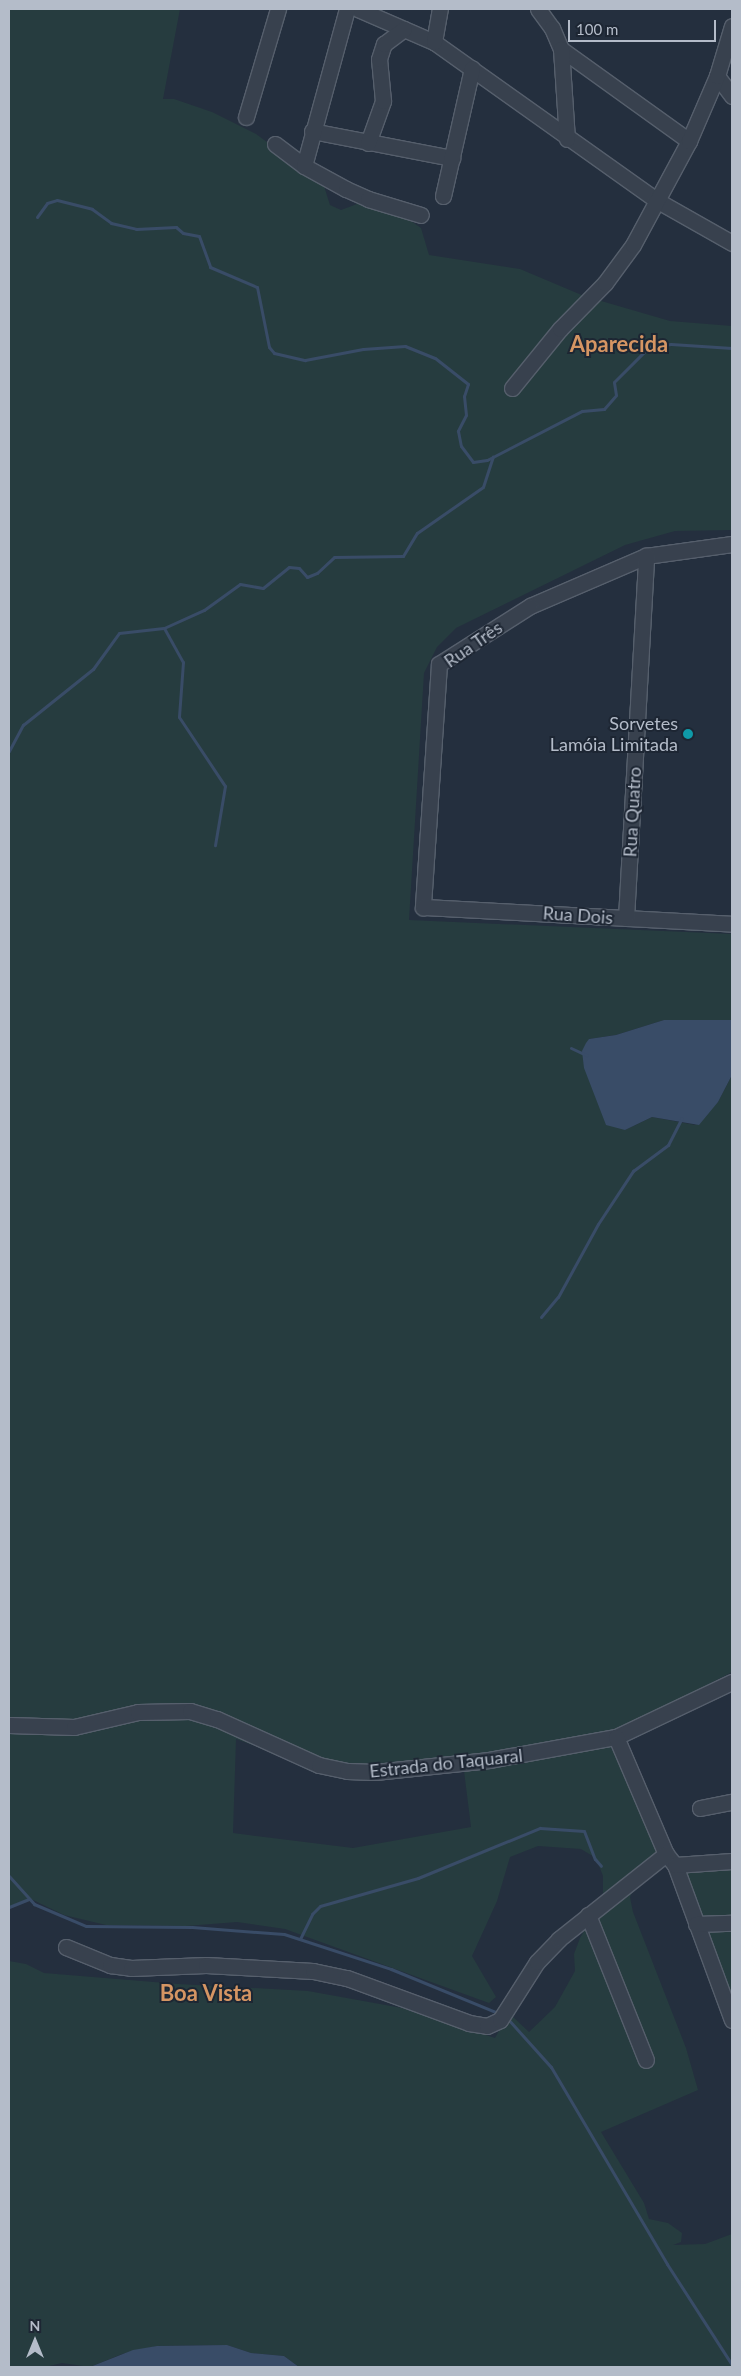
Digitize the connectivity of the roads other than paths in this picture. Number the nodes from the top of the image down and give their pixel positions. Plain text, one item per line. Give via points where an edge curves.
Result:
1 (278, 9) edge
2 (347, 9) edge
3 (358, 9) edge
4 (440, 9) edge
5 (538, 9) edge
6 (732, 26) edge
7 (404, 29) junction
8 (434, 42) junction
9 (560, 50) junction
10 (472, 68) junction
11 (716, 76) junction
12 (732, 96) edge
13 (246, 117) dead end
14 (312, 131) junction
15 (567, 139) junction
16 (689, 141) junction
17 (368, 143) junction
18 (276, 144) dead end
19 (452, 158) junction
20 (304, 166) junction
21 (443, 196) dead end
22 (656, 200) junction
23 (421, 215) dead end
24 (732, 243) edge
25 (512, 388) dead end
26 (732, 544) edge
27 (646, 556) junction
28 (423, 907) joint
29 (626, 918) junction
30 (732, 924) edge
31 (732, 1682) edge
32 (9, 1725) edge
33 (616, 1737) junction
34 (732, 1802) edge
35 (700, 1808) dead end
36 (670, 1860) junction
37 (732, 1861) edge
38 (588, 1915) junction
39 (732, 1922) edge
40 (696, 1924) junction
41 (66, 1947) dead end
42 (732, 2017) edge
43 (646, 2060) dead end

1 - 13 street
2 - 14 street
3 - 7 street
4 - 8 street
5 - 9 street via 552,28
6 - 11 street
7 - 8 street
7 - 17 street via 384,44 379,59 383,101
8 - 10 street
9 - 15 street
9 - 16 street
10 - 15 street
10 - 19 street
11 - 12 street
11 - 16 street
14 - 17 street
14 - 20 street
15 - 22 street
16 - 22 street
17 - 19 street
18 - 20 street
19 - 21 street
20 - 23 street via 368,199
22 - 24 street
22 - 25 street via 620,265 560,329
26 - 27 street, Rua Três
27 - 28 street, Rua Três via 530,606 439,664
27 - 29 street, Rua Quatro
28 - 29 street, Rua Dois
29 - 30 street, Rua Dois
31 - 33 street, Estrada do Taquaral
32 - 33 street, Estrada do Taquaral via 74,1727 138,1712 190,1712 216,1719 319,1765 347,1771 376,1772 489,1760
33 - 36 street
34 - 35 street
36 - 37 street
36 - 38 street
36 - 40 street
38 - 41 street via 537,1962 500,2020 487,2026 468,2023 355,1980 321,1972 234,1966 132,1968 104,1962
38 - 43 street
39 - 40 street
40 - 42 street

